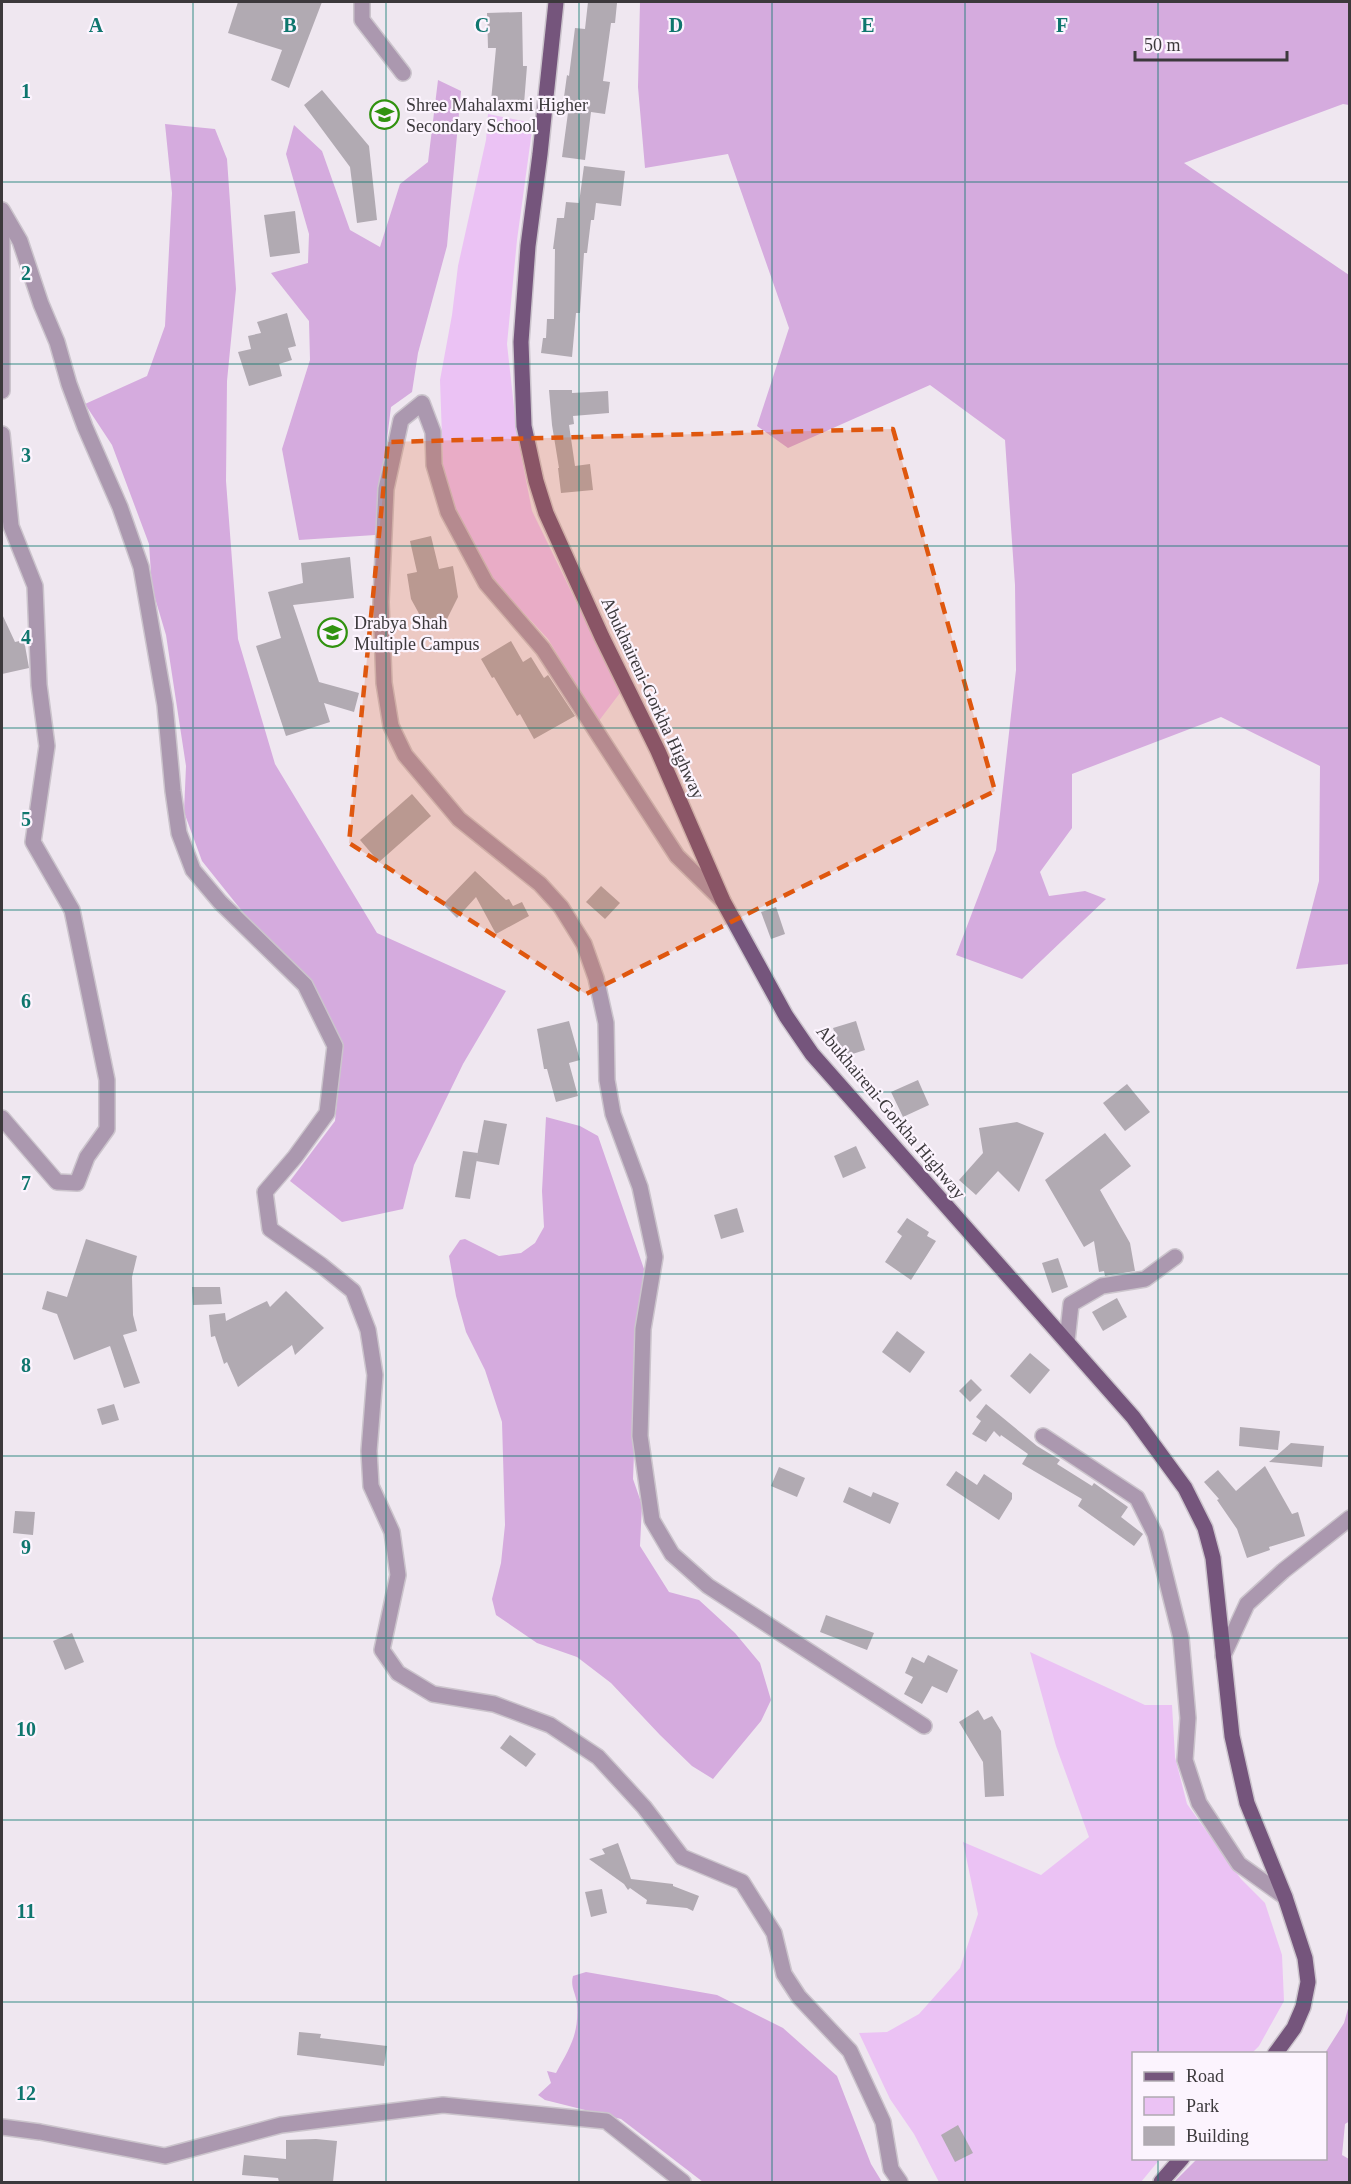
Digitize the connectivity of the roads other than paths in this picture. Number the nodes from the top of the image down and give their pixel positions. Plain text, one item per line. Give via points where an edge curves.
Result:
1 (362, 2) edge
2 (555, 2) edge
3 (403, 73) dead end
4 (2, 210) edge
5 (2, 226) edge
6 (2, 391) edge
7 (2, 434) edge
8 (723, 901) junction
9 (2, 1118) edge
10 (1175, 1257) dead end
11 (1067, 1341) junction
12 (1043, 1436) dead end
13 (1350, 1518) edge
14 (1223, 1656) junction
15 (924, 1726) dead end
16 (1285, 1898) junction
17 (1276, 2052) edge
18 (2, 2127) edge
19 (1180, 2160) edge
20 (683, 2182) edge
21 (900, 2182) edge
22 (1161, 2182) edge

1 - 3 street via 362,20
2 - 8 main road, Abukhaireni-Gorkha Highway via 528,246 521,342 524,426 546,513 658,751
4 - 21 street via 20,241 69,384 141,567 165,705 179,833 193,870 305,985 335,1046 327,1113 265,1192 270,1229 353,1292 369,1330 375,1375 369,1451 371,1486 392,1532 398,1575 382,1650 398,1673 433,1694 494,1704 550,1725 598,1757 644,1807 682,1857 742,1881 774,1933 784,1974 799,1997 850,2051 883,2122 891,2169
5 - 6 street
7 - 9 street via 11,526 35,586 39,685 47,746 33,842 72,910 107,1080 107,1129 87,1157 77,1183 57,1182
8 - 11 main road, Abukhaireni-Gorkha Highway via 786,1016 812,1054
8 - 15 street via 677,856 543,649 486,583 448,513 434,465 433,432 422,403 401,420 386,489 381,602 384,683 391,726 405,755 459,819 540,884 561,907 584,944 596,978 606,1023 607,1080 613,1114 640,1187 655,1257 643,1329 640,1436 652,1520 672,1554 708,1586
10 - 11 street via 1145,1279 1102,1286 1071,1304
11 - 14 main road, Abukhaireni-Gorkha Highway via 1133,1417 1185,1488 1205,1527 1213,1558
12 - 16 street via 1137,1498 1155,1534 1181,1638 1188,1718 1185,1760 1199,1803 1239,1864
13 - 14 street via 1247,1604
14 - 16 main road, Abukhaireni-Gorkha Highway via 1232,1736 1248,1803
16 - 17 main road, Abukhaireni-Gorkha Highway via 1305,1958 1308,1982 1294,2028
18 - 20 street via 165,2156 280,2125 442,2105 606,2121
19 - 22 main road

